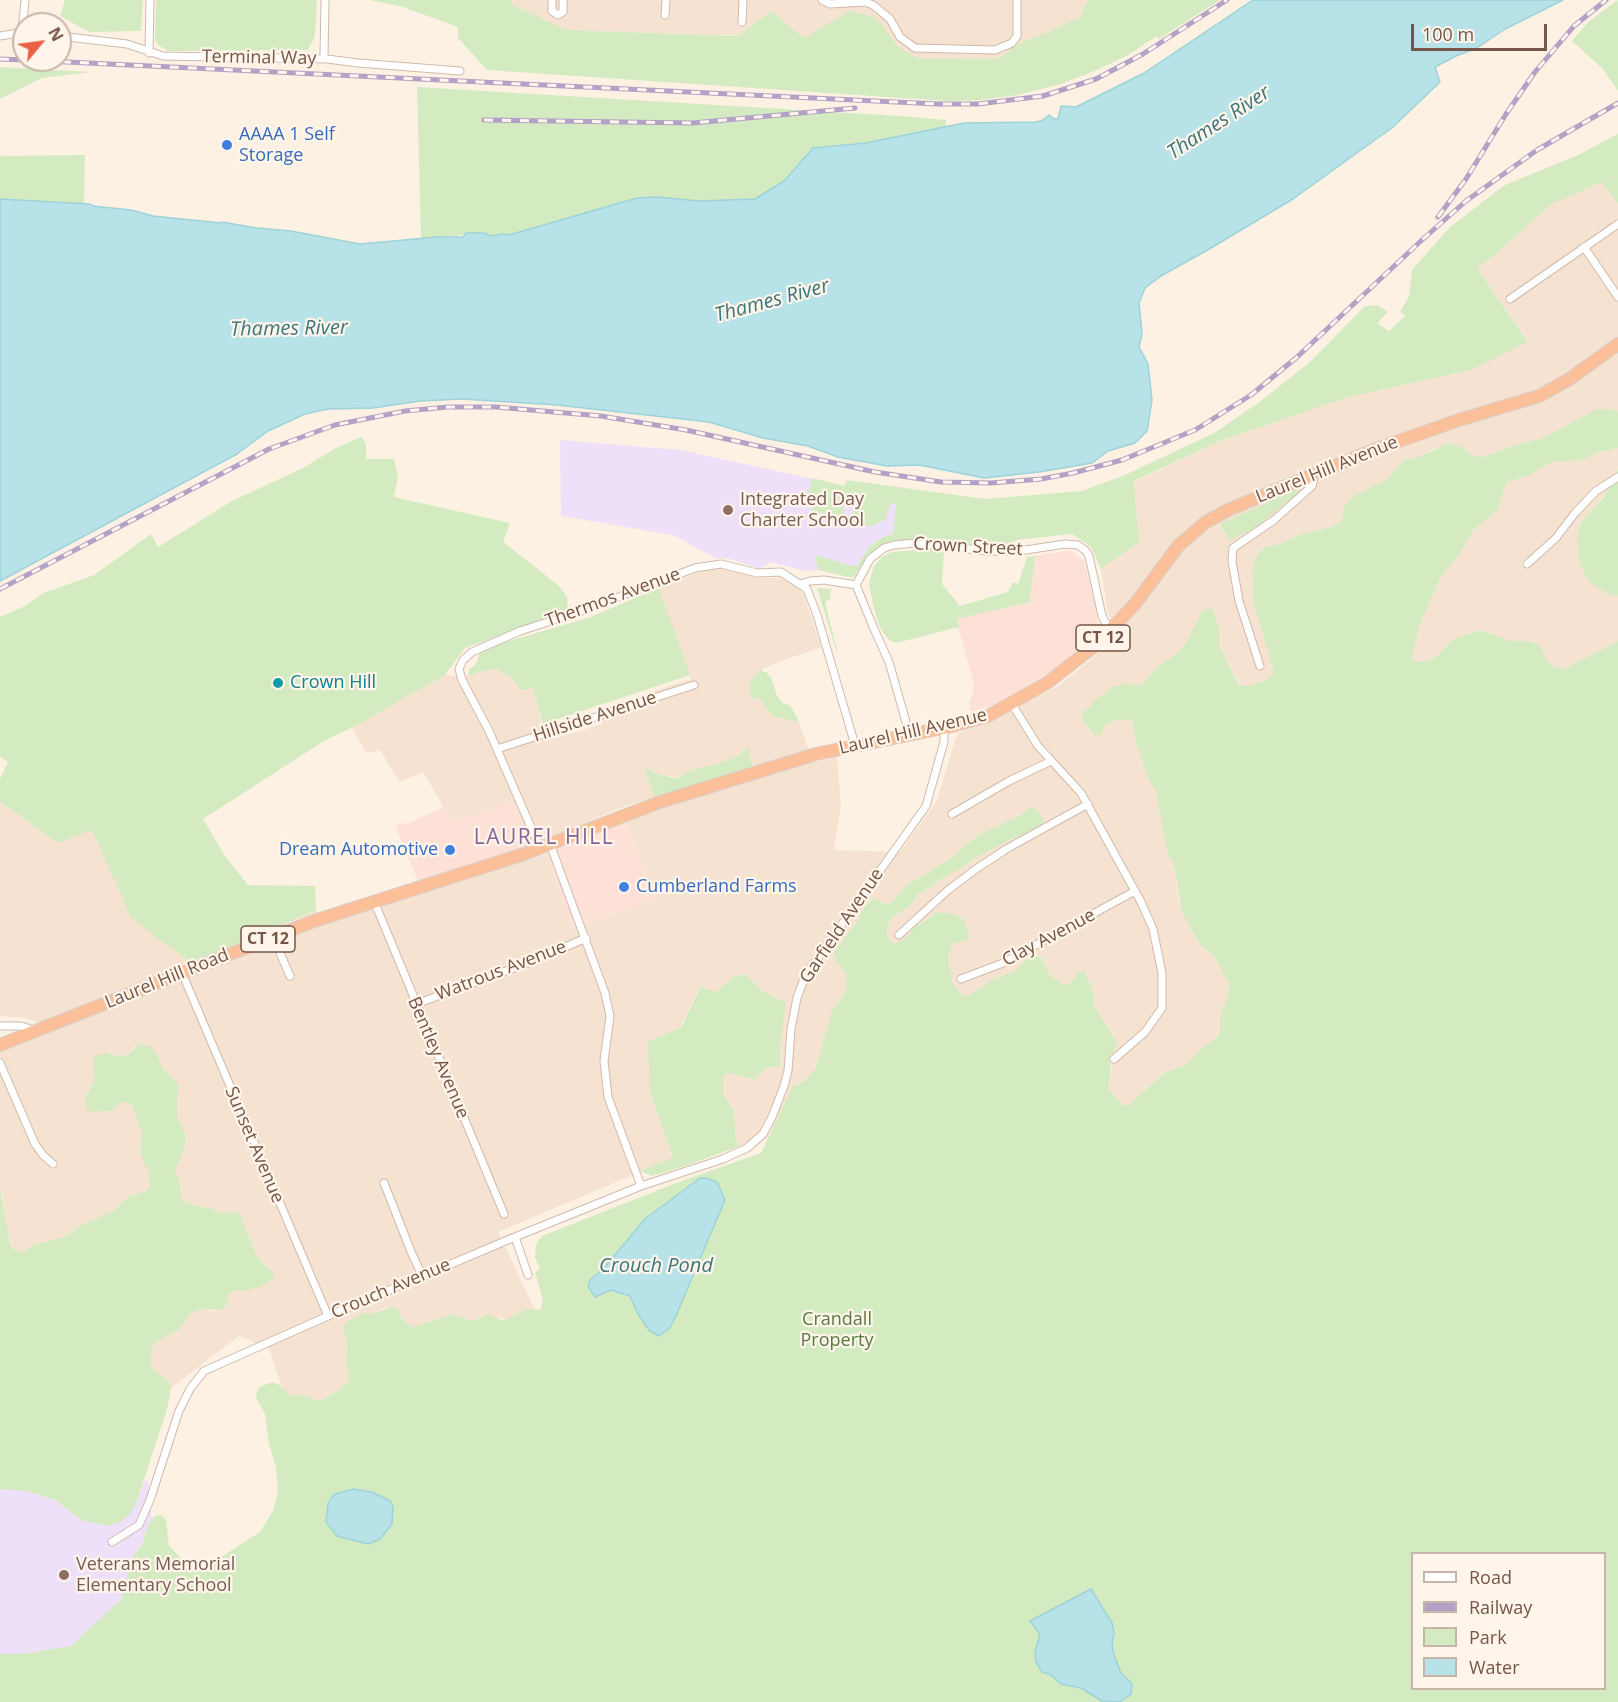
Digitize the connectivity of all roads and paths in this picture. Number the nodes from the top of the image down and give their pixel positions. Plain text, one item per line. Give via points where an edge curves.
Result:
1 (150, 0) edge
2 (325, 0) edge
3 (552, 0) edge
4 (563, 0) edge
5 (666, 0) edge
6 (743, 0) edge
7 (822, 0) edge
8 (1017, 0) edge
9 (665, 15) dead end
10 (742, 22) dead end
11 (72, 37) edge
12 (149, 53) junction
13 (324, 58) junction
14 (460, 71) dead end
15 (1618, 224) edge
16 (1584, 248) junction
17 (1618, 297) edge
18 (1510, 299) dead end
19 (1618, 344) edge
20 (1315, 474) junction
21 (1618, 477) edge
22 (1527, 564) dead end
23 (800, 584) junction
24 (856, 585) junction
25 (1110, 631) junction
26 (1260, 666) dead end
27 (694, 685) dead end
28 (1012, 704) junction
29 (944, 728) junction
30 (910, 736) junction
31 (855, 746) junction
32 (497, 749) junction
33 (1052, 760) junction
34 (1088, 804) junction
35 (952, 814) dead end
36 (545, 846) junction
37 (1136, 891) junction
38 (374, 901) junction
39 (899, 935) dead end
40 (273, 937) junction
41 (586, 938) junction
42 (182, 973) junction
43 (290, 976) dead end
44 (961, 979) dead end
45 (416, 1004) junction
46 (0, 1026) edge
47 (37, 1030) junction
48 (0, 1045) edge
49 (1114, 1059) dead end
50 (0, 1063) edge
51 (763, 1134) joint
52 (53, 1164) dead end
53 (384, 1183) dead end
54 (641, 1186) junction
55 (504, 1214) dead end
56 (515, 1237) junction
57 (528, 1275) dead end
58 (423, 1277) junction
59 (327, 1316) junction
60 (112, 1542) dead end

1 - 12 street
2 - 13 street
3 - 4 street via 552,11 557,15 563,12
5 - 9 street
6 - 10 street
7 - 8 street via 831,4 865,2 879,8 890,18 900,37 915,48 995,50 1012,43 1017,36
11 - 12 street, Terminal Way via 127,44
12 - 13 street, Terminal Way
13 - 14 street, Terminal Way
15 - 16 street
16 - 17 street
16 - 18 street
19 - 20 highway, Laurel Hill Avenue / CT 12 via 1539,396 1412,436
20 - 25 highway, Laurel Hill Avenue / CT 12 via 1222,513 1194,530
20 - 26 street via 1312,486 1274,520 1233,548 1239,601
21 - 22 street via 1596,491 1556,538
23 - 24 street via 824,580
23 - 31 street via 811,598
23 - 32 street, Thermos Avenue via 781,572 762,574 726,564 705,565 472,652 462,663 460,675
24 - 25 street, Crown Street via 872,556 894,545 1027,551 1074,544 1089,556 1102,616
24 - 30 street via 890,662
25 - 28 highway, Laurel Hill Avenue / CT 12 via 1061,673
27 - 32 street, Hillside Avenue
28 - 29 highway, Laurel Hill Avenue / CT 12 via 980,719
28 - 33 street via 1038,746
29 - 30 highway, Laurel Hill Avenue / CT 12
29 - 51 street, Garfield Avenue via 944,742 926,806 805,976 790,1029 784,1086
30 - 31 highway, Laurel Hill Avenue / CT 12
31 - 36 highway, Laurel Hill Avenue / CT 12 via 675,797
32 - 36 street, Thermos Avenue
33 - 34 street
33 - 35 street
34 - 37 street
34 - 39 street via 964,877
36 - 38 highway, Laurel Hill Road / CT 12
36 - 41 street, Thermos Avenue
37 - 44 street, Clay Avenue via 1004,963
37 - 49 street via 1155,936 1162,973 1162,1004 1145,1032
38 - 40 highway, Laurel Hill Road / CT 12
38 - 45 street, Bentley Avenue
40 - 42 highway, Laurel Hill Road / CT 12
40 - 43 street
41 - 45 street, Watrous Avenue
41 - 54 street, Thermos Avenue via 609,1010 604,1060 608,1097
42 - 47 highway, Laurel Hill Road / CT 12
42 - 59 street, Sunset Avenue
45 - 55 street, Bentley Avenue
46 - 47 street
47 - 48 highway, Laurel Hill Road / CT 12
50 - 52 street via 35,1144
51 - 54 street, Crouch Avenue via 747,1148 723,1159
53 - 58 street
54 - 56 street, Crouch Avenue
56 - 57 street
56 - 58 street, Crouch Avenue
58 - 59 street, Crouch Avenue
59 - 60 street, Crouch Avenue via 204,1371 179,1411 139,1525

